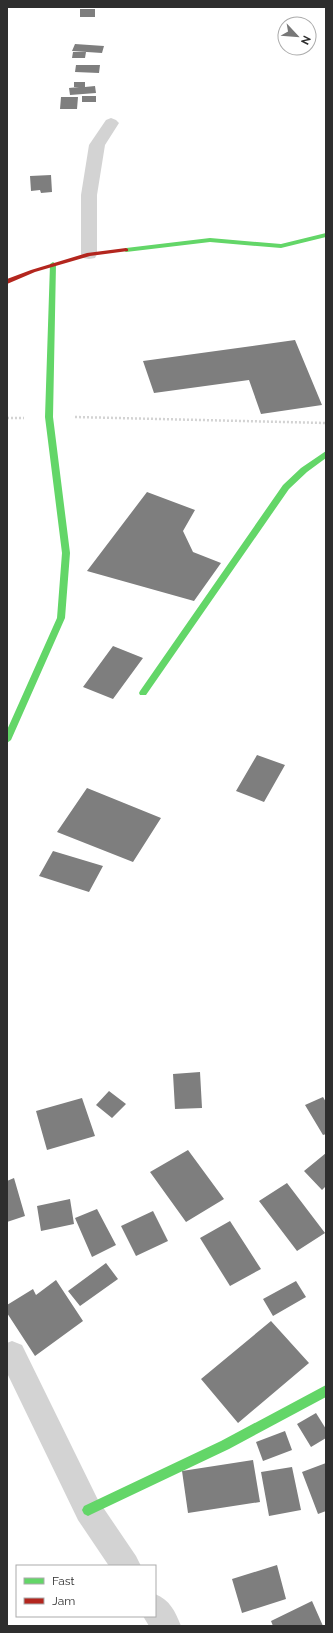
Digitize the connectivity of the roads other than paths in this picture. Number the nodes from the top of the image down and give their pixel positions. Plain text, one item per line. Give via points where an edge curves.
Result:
1 (111, 123) dead end
2 (326, 235) edge
3 (89, 254) junction
4 (53, 264) junction
5 (7, 282) edge
6 (326, 454) edge
7 (143, 693) dead end
8 (7, 740) edge
9 (12, 1354) dead end
10 (326, 1390) edge
11 (88, 1510) junction
12 (125, 1565) edge
13 (156, 1611) edge
14 (166, 1626) edge

1 - 3 street via 97,145 89,195
2 - 3 street via 281,246 210,240
3 - 4 street
4 - 5 street
4 - 8 street via 49,417 66,553 62,618
6 - 7 street via 286,487
9 - 11 street
10 - 11 street via 225,1445
11 - 12 street
13 - 14 street

